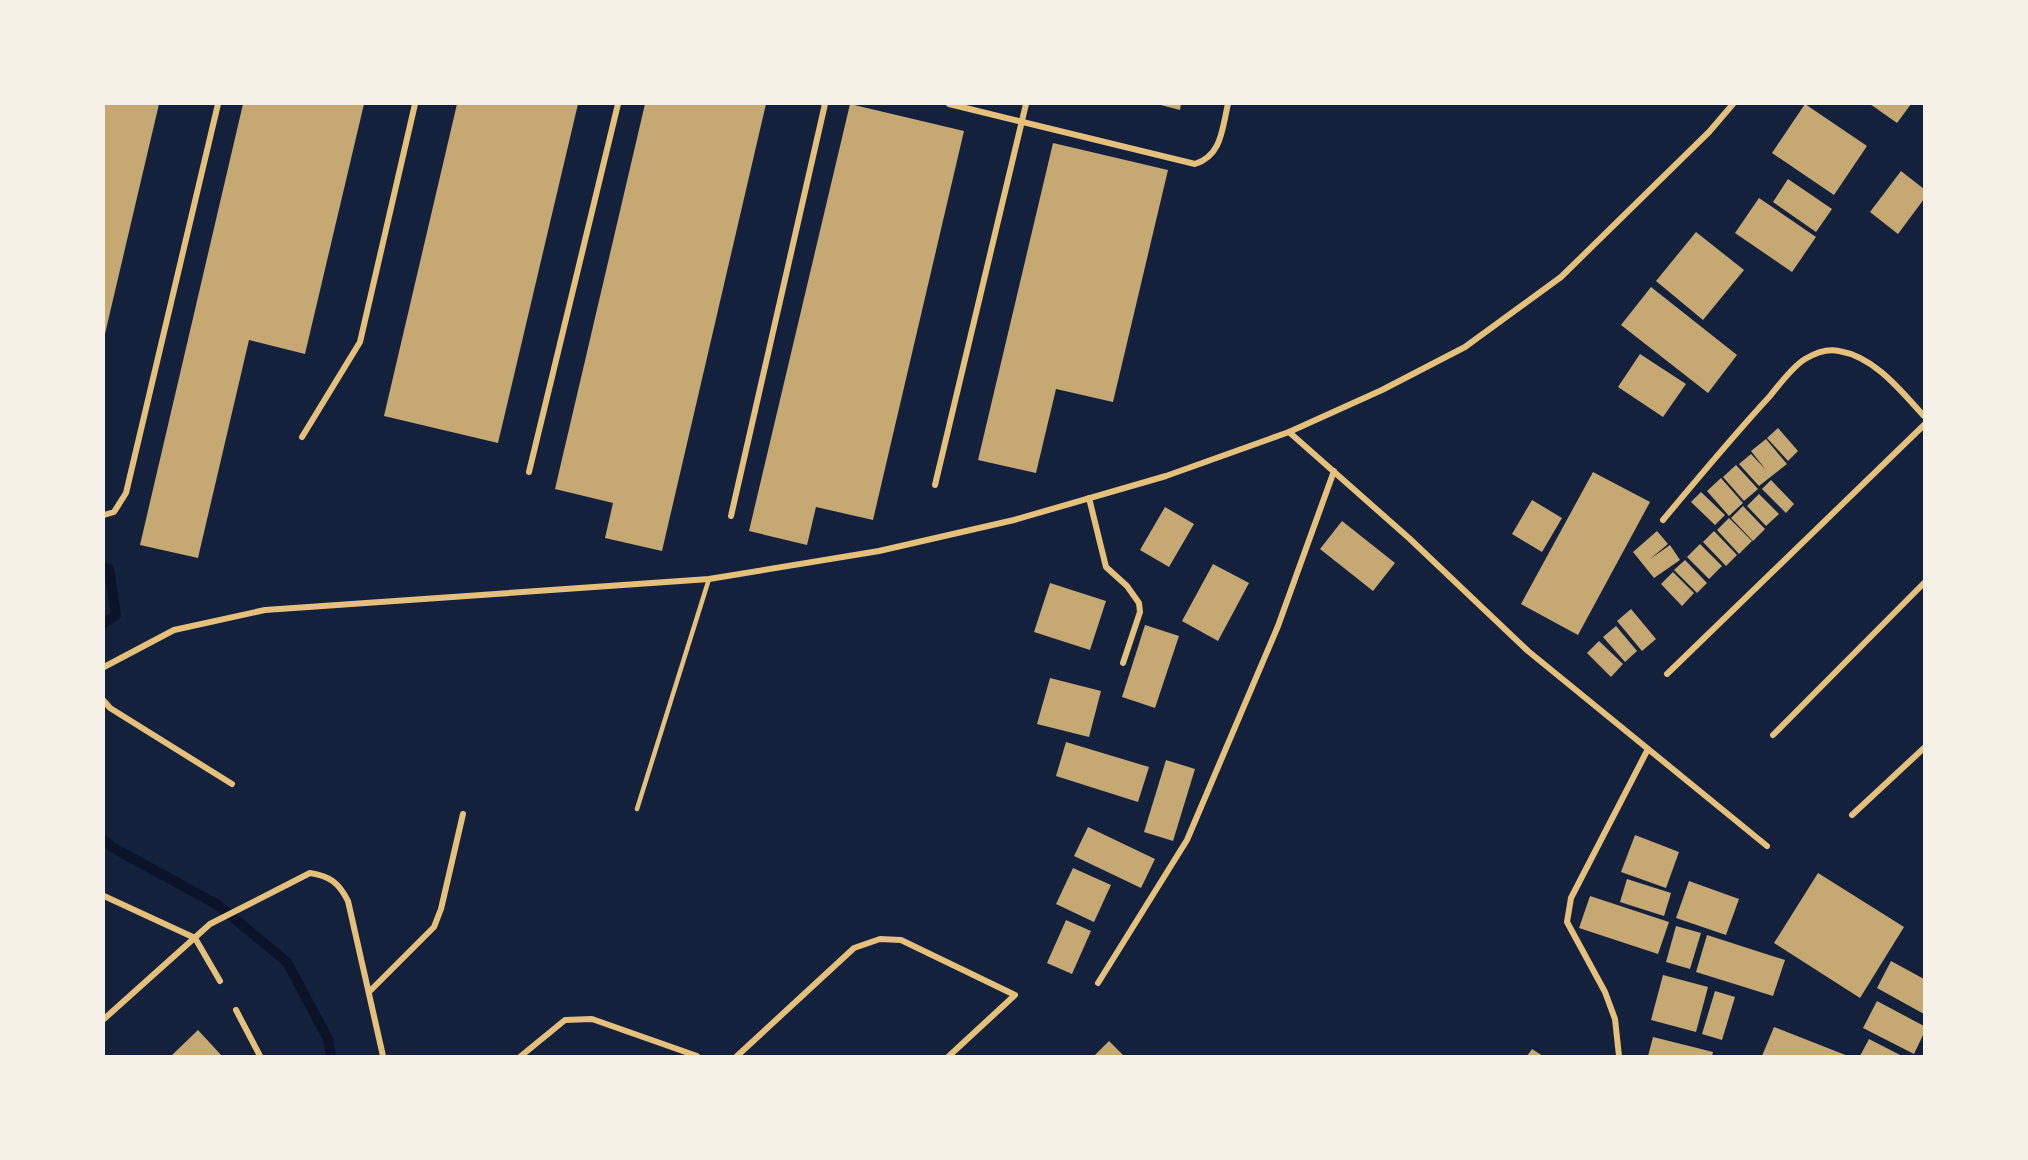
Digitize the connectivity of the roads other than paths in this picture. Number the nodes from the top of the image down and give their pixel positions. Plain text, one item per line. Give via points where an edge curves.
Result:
1 (218, 104) edge
2 (415, 104) edge
3 (618, 104) edge
4 (825, 104) edge
5 (949, 104) edge
6 (1026, 104) edge
7 (1228, 104) edge
8 (1733, 104) edge
9 (1022, 122) junction
10 (1924, 416) edge
11 (1924, 425) edge
12 (1289, 432) junction
13 (302, 437) dead end
14 (1334, 471) junction
15 (529, 472) dead end
16 (934, 484) dead end
17 (1089, 498) junction
18 (104, 515) edge
19 (731, 516) dead end
20 (1662, 520) dead end
21 (709, 579) junction
22 (1924, 583) edge
23 (1123, 663) dead end
24 (104, 667) edge
25 (1667, 674) dead end
26 (104, 701) edge
27 (1773, 735) dead end
28 (1924, 748) edge
29 (1648, 749) junction
30 (232, 784) dead end
31 (636, 809) dead end
32 (463, 814) dead end
33 (1852, 815) dead end
34 (1767, 846) dead end
35 (104, 896) edge
36 (195, 938) junction
37 (220, 981) dead end
38 (1098, 983) dead end
39 (369, 993) junction
40 (236, 1010) dead end
41 (104, 1019) edge
42 (260, 1056) edge
43 (383, 1056) edge
44 (521, 1056) edge
45 (697, 1056) edge
46 (737, 1056) edge
47 (949, 1056) edge
48 (1619, 1056) edge

1 - 18 street via 126,493 114,512
2 - 13 street via 360,342
3 - 15 street
4 - 19 street
5 - 9 street
6 - 9 street
7 - 9 street via 1217,148 1207,160 1195,164
8 - 12 street via 1561,277 1465,347
9 - 16 street
10 - 20 street via 1890,379 1872,366 1839,351 1824,350 1803,360
11 - 25 street
12 - 14 street
12 - 17 street via 1166,476
14 - 29 street via 1528,651
14 - 38 street via 1278,626 1187,840
17 - 21 street via 879,551
17 - 23 street via 1106,567 1139,603 1140,612
21 - 24 street via 265,610 174,630
21 - 31 lane
22 - 27 street
26 - 30 street
28 - 33 street
29 - 34 street
29 - 48 street via 1571,898 1567,922 1605,992 1615,1018
32 - 39 street via 434,927
35 - 36 street
36 - 37 street
36 - 39 street via 210,924 291,882 310,873 325,875 348,901
36 - 41 street
39 - 43 street
40 - 42 street
44 - 45 street via 565,1020 592,1019
46 - 47 street via 854,948 880,939 901,940 1015,995

